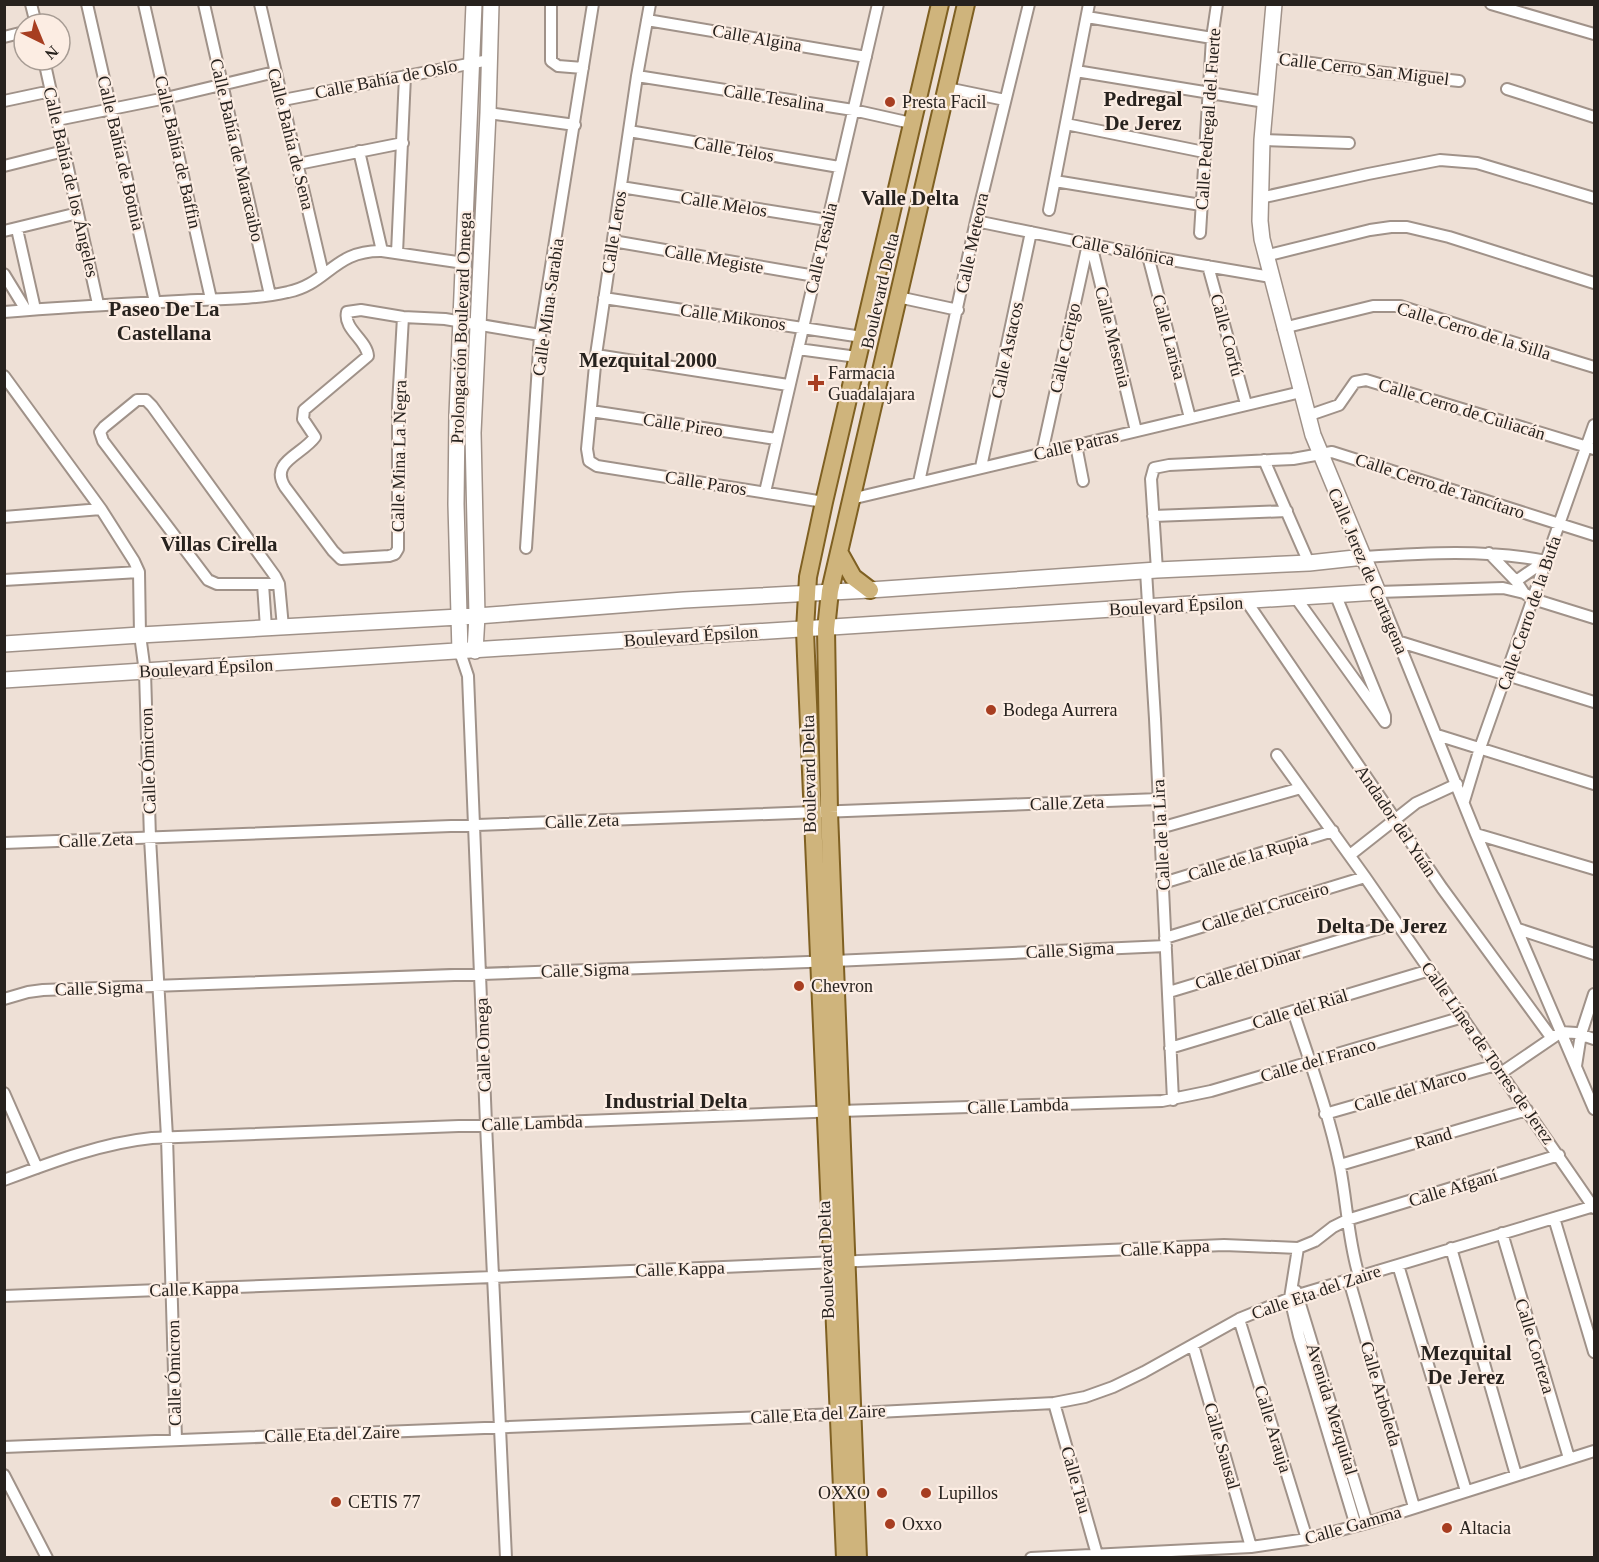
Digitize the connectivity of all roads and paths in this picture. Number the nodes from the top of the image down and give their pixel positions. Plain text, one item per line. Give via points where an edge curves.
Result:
1 (87, 4) edge
2 (144, 4) edge
3 (204, 4) edge
4 (260, 4) edge
5 (474, 4) edge
6 (491, 4) edge
7 (550, 4) edge
8 (593, 4) edge
9 (650, 4) edge
10 (878, 4) edge
11 (940, 4) edge
12 (966, 4) edge
13 (1029, 4) edge
14 (1089, 4) edge
15 (1217, 4) edge
16 (1274, 4) edge
17 (1491, 4) edge
18 (1087, 17) junction
19 (647, 20) junction
20 (1594, 34) edge
21 (1212, 38) junction
22 (866, 57) junction
23 (1269, 57) junction
24 (489, 60) junction
25 (472, 62) junction
26 (583, 68) junction
27 (1076, 71) junction
28 (47, 72) edge
29 (275, 72) junction
30 (405, 76) junction
31 (637, 76) junction
32 (1459, 81) dead end
33 (223, 84) junction
34 (947, 88) junction
35 (1507, 89) dead end
36 (51, 91) junction
37 (1209, 94) junction
38 (166, 98) junction
39 (283, 100) junction
40 (1005, 100) junction
41 (4, 101) edge
42 (1265, 102) junction
43 (112, 110) junction
44 (853, 110) junction
45 (489, 113) junction
46 (1594, 117) edge
47 (57, 120) junction
48 (911, 123) junction
49 (1066, 124) junction
50 (575, 125) junction
51 (629, 131) junction
52 (1262, 140) junction
53 (403, 143) junction
54 (1349, 143) dead end
55 (359, 151) junction
56 (64, 152) junction
57 (1204, 152) junction
58 (298, 164) junction
59 (4, 166) edge
60 (839, 167) junction
61 (1055, 181) junction
62 (621, 187) junction
63 (1260, 198) junction
64 (1594, 198) edge
65 (1201, 206) junction
66 (1049, 210) dead end
67 (78, 213) junction
68 (828, 220) junction
69 (976, 221) junction
70 (16, 229) junction
71 (4, 231) edge
72 (1031, 232) junction
73 (1200, 233) dead end
74 (613, 241) junction
75 (1089, 244) junction
76 (382, 251) junction
77 (397, 253) junction
78 (1148, 256) junction
79 (1265, 256) junction
80 (464, 263) junction
81 (1208, 266) junction
82 (4, 274) edge
83 (323, 274) junction
84 (815, 276) junction
85 (1271, 277) junction
86 (1594, 283) edge
87 (270, 295) junction
88 (898, 297) junction
89 (604, 298) junction
90 (211, 299) junction
91 (155, 302) junction
92 (98, 304) junction
93 (31, 310) junction
94 (958, 310) junction
95 (4, 312) edge
96 (404, 317) junction
97 (462, 323) junction
98 (479, 326) junction
99 (803, 327) junction
100 (1283, 328) junction
101 (540, 335) junction
102 (862, 337) junction
103 (798, 349) junction
104 (596, 355) junction
105 (857, 357) junction
106 (1594, 366) edge
107 (4, 376) edge
108 (789, 385) junction
109 (1301, 392) junction
110 (1246, 404) junction
111 (591, 411) junction
112 (1307, 416) junction
113 (1190, 418) junction
114 (868, 421) junction
115 (1594, 425) edge
116 (1136, 431) junction
117 (776, 439) junction
118 (1076, 445) junction
119 (1591, 448) edge
120 (1042, 453) junction
121 (1320, 454) junction
122 (1264, 460) junction
123 (589, 461) joint
124 (981, 468) junction
125 (1083, 481) dead end
126 (919, 482) junction
127 (765, 492) junction
128 (851, 499) junction
129 (824, 501) junction
130 (101, 509) junction
131 (1287, 511) junction
132 (1153, 516) junction
133 (4, 517) edge
134 (1560, 524) junction
135 (1594, 535) edge
136 (526, 548) dead end
137 (838, 552) junction
138 (1489, 553) junction
139 (1364, 557) junction
140 (1546, 561) junction
141 (1309, 563) junction
142 (1151, 571) junction
143 (139, 572) junction
144 (4, 580) edge
145 (1516, 581) junction
146 (279, 584) junction
147 (263, 585) junction
148 (870, 590) junction
149 (830, 591) junction
150 (807, 592) junction
151 (1378, 592) junction
152 (1336, 596) junction
153 (1529, 596) junction
154 (1296, 598) junction
155 (1247, 602) junction
156 (1149, 607) junction
157 (477, 616) junction
158 (460, 617) junction
159 (1594, 618) edge
160 (283, 627) junction
161 (266, 628) junction
162 (826, 629) junction
163 (805, 630) junction
164 (140, 635) junction
165 (1397, 641) junction
166 (4, 644) edge
167 (467, 652) junction
168 (145, 672) junction
169 (1507, 675) junction
170 (4, 681) edge
171 (1594, 702) edge
172 (1437, 735) junction
173 (1480, 748) junction
174 (1277, 755) dead end
175 (1457, 784) junction
176 (1594, 784) edge
177 (1301, 788) junction
178 (1159, 800) junction
179 (1464, 801) junction
180 (821, 812) junction
181 (1395, 818) junction
182 (474, 826) junction
183 (1160, 828) junction
184 (1333, 831) junction
185 (1476, 834) junction
186 (150, 838) junction
187 (4, 843) edge
188 (1350, 855) junction
189 (1594, 869) edge
190 (1365, 877) junction
191 (1163, 883) junction
192 (1397, 923) junction
193 (1518, 929) junction
194 (1166, 942) junction
195 (1594, 954) edge
196 (827, 961) junction
197 (1430, 970) junction
198 (481, 974) junction
199 (159, 986) junction
200 (1168, 992) junction
201 (1594, 993) edge
202 (4, 999) edge
203 (1293, 1011) junction
204 (1463, 1017) junction
205 (1581, 1034) junction
206 (1556, 1035) junction
207 (1594, 1039) edge
208 (1170, 1047) junction
209 (1310, 1063) junction
210 (1576, 1066) junction
211 (1498, 1069) junction
212 (4, 1093) edge
213 (1173, 1100) junction
214 (1594, 1109) edge
215 (1527, 1110) junction
216 (833, 1111) junction
217 (1325, 1114) junction
218 (486, 1124) junction
219 (167, 1137) junction
220 (1559, 1155) junction
221 (1340, 1165) junction
222 (37, 1168) junction
223 (4, 1180) edge
224 (1594, 1207) edge
225 (1554, 1218) junction
226 (1347, 1220) junction
227 (1502, 1233) junction
228 (1298, 1248) junction
229 (1451, 1248) junction
230 (839, 1261) junction
231 (1398, 1265) junction
232 (494, 1277) junction
233 (1354, 1278) junction
234 (172, 1289) junction
235 (1294, 1293) junction
236 (4, 1296) edge
237 (1239, 1318) junction
238 (1193, 1345) junction
239 (1594, 1352) edge
240 (1054, 1403) junction
241 (846, 1414) junction
242 (499, 1427) junction
243 (176, 1440) junction
244 (4, 1447) edge
245 (1594, 1451) edge
246 (1569, 1458) junction
247 (4, 1475) edge
248 (1516, 1475) junction
249 (1466, 1491) junction
250 (1414, 1507) junction
251 (1362, 1524) junction
252 (1307, 1539) junction
253 (1251, 1547) junction
254 (1098, 1556) edge
255 (47, 1557) edge
256 (506, 1557) edge
257 (845, 1557) edge
258 (858, 1557) edge
259 (1031, 1557) edge

1 - 43 street, Calle Bahía de Botnia
2 - 38 street, Calle Bahía de Baffin
3 - 33 street, Calle Bahía de Maracaibo
4 - 29 street, Calle Bahía de Sena
5 - 25 street, Prolongación Boulevard Omega
6 - 24 street, Prolongación Boulevard Omega
7 - 26 street via 552,64
8 - 26 street, Calle Mina Sarabia
9 - 19 street, Calle Leros
10 - 22 street, Calle Tesalia
11 - 48 main road, Boulevard Delta
12 - 34 main road, Boulevard Delta
13 - 40 street, Calle Meteora
14 - 18 street
15 - 21 street, Calle Pedregal del Fuerte
16 - 23 street, Calle Jerez de Cartagena
17 - 20 street
18 - 21 street
18 - 27 street
19 - 22 street, Calle Algina
19 - 31 street, Calle Leros
21 - 37 street, Calle Pedregal del Fuerte
22 - 44 street, Calle Tesalia
23 - 32 street, Calle Cerro San Miguel
23 - 42 street, Calle Jerez de Cartagena
24 - 25 street, Calle Bahía de Oslo
24 - 45 street, Prolongación Boulevard Omega
25 - 30 street, Calle Bahía de Oslo
25 - 80 street, Prolongación Boulevard Omega
26 - 50 street, Calle Mina Sarabia
27 - 37 street
27 - 49 street
28 - 36 street, Calle Bahía de los Ángeles
29 - 33 street
29 - 39 street, Calle Bahía de Sena
30 - 39 street, Calle Bahía de Oslo
30 - 53 street
31 - 44 street, Calle Tesalina
31 - 51 street, Calle Leros
33 - 38 street
33 - 87 street, Calle Bahía de Maracaibo
34 - 40 street
34 - 88 main road, Boulevard Delta
35 - 46 street
36 - 41 street
36 - 47 street, Calle Bahía de los Ángeles
37 - 42 street
37 - 57 street, Calle Pedregal del Fuerte
38 - 43 street
38 - 90 street, Calle Bahía de Baffin
39 - 58 street, Calle Bahía de Sena
40 - 69 street, Calle Meteora
42 - 52 street, Calle Jerez de Cartagena
43 - 47 street
43 - 91 street, Calle Bahía de Botnia
44 - 48 street, Calle Tesalina
44 - 60 street, Calle Tesalia
45 - 50 street
45 - 98 street, Prolongación Boulevard Omega
47 - 56 street, Calle Bahía de los Ángeles
48 - 102 main road, Boulevard Delta
49 - 57 street
49 - 61 street
50 - 101 street, Calle Mina Sarabia
51 - 60 street, Calle Telos
51 - 62 street, Calle Leros
52 - 54 street
52 - 63 street, Calle Jerez de Cartagena
53 - 55 street
53 - 77 street
55 - 58 street
55 - 76 street
56 - 59 street
56 - 67 street, Calle Bahía de los Ángeles
57 - 65 street, Calle Pedregal del Fuerte
58 - 83 street, Calle Bahía de Sena
60 - 68 street, Calle Tesalia
61 - 65 street
61 - 66 street
62 - 68 street, Calle Melos
62 - 74 street, Calle Leros
63 - 64 street via 1440,160 1477,163
63 - 79 street, Calle Jerez de Cartagena
65 - 73 street, Calle Pedregal del Fuerte
67 - 70 street
67 - 92 street, Calle Bahía de los Ángeles
68 - 84 street, Calle Tesalia
69 - 72 street, Calle Salónica
69 - 94 street, Calle Meteora
70 - 71 street
70 - 93 street
72 - 75 street, Calle Salónica
72 - 124 street, Calle Astacos
74 - 84 street, Calle Megiste
74 - 89 street, Calle Leros
75 - 78 street, Calle Salónica
75 - 116 street, Calle Mesenia
75 - 120 street, Calle Cerigo
76 - 77 street
76 - 83 street via 357,253
77 - 80 street
78 - 81 street, Calle Salónica
78 - 113 street, Calle Larisa
79 - 85 street, Calle Jerez de Cartagena
79 - 86 street via 1370,230 1407,227
80 - 97 street, Prolongación Boulevard Omega
81 - 85 street, Calle Salónica
81 - 110 street, Calle Corfú
82 - 93 street
83 - 87 street via 301,289
84 - 99 street, Calle Tesalia
85 - 100 street, Calle Jerez de Cartagena
87 - 90 street
88 - 94 street
88 - 114 main road, Boulevard Delta
89 - 99 street, Calle Mikonos
89 - 104 street, Calle Leros
90 - 91 street
91 - 92 street
92 - 93 street
93 - 95 street
94 - 126 street, Calle Meteora
96 - 96 street, Calle Mina La Negra via 347,312 348,323 366,346 368,356 304,410 303,419 315,439 279,473 285,487 341,559 389,556 398,549 398,405
96 - 97 street, Calle Mina La Negra
97 - 98 street, Calle Mina La Negra
97 - 158 street, Prolongación Boulevard Omega via 456,484
98 - 101 street, Calle Mina La Negra
98 - 157 street, Prolongación Boulevard Omega via 473,433
99 - 102 street, Calle Mikonos
99 - 103 street, Calle Tesalia
100 - 106 street, Calle Cerro de la Silla via 1373,306 1400,306
100 - 109 street, Calle Jerez de Cartagena
101 - 136 street, Calle Mina Sarabia
102 - 105 main road, Boulevard Delta
102 - 114 main road via 871,343 875,356 867,394
103 - 105 street, Calle Mikonos
103 - 108 street, Calle Tesalia
104 - 108 street
104 - 111 street, Calle Leros
105 - 129 main road, Boulevard Delta
107 - 130 street, Calle Ómicron
108 - 117 street, Calle Tesalia
109 - 110 street, Calle Patras
109 - 112 street, Calle Jerez de Cartagena
110 - 113 street, Calle Patras
111 - 117 street, Calle Pireo
111 - 123 street, Calle Leros
112 - 119 street, Calle Cerro de Culiacán via 1339,405 1355,382 1366,380
112 - 121 street, Calle Jerez de Cartagena
113 - 116 street, Calle Patras
114 - 128 main road, Boulevard Delta
115 - 119 street, Calle Cerro de la Bufa
116 - 118 street, Calle Patras
117 - 127 street, Calle Tesalia
118 - 120 street, Calle Patras
118 - 125 street
119 - 134 street, Calle Cerro de la Bufa
120 - 124 street, Calle Patras
121 - 122 street
121 - 134 street, Calle Cerro de Tancítaro via 1340,454
121 - 139 street, Calle Jerez de Cartagena
122 - 131 street
122 - 132 street, Calle de la Lira via 1154,468
123 - 127 street, Calle Paros via 597,466
124 - 126 street, Calle Patras
126 - 128 street, Calle Patras
127 - 129 street, Calle Paros
128 - 137 main road, Boulevard Delta
129 - 150 main road, Boulevard Delta
130 - 133 street
130 - 143 street, Calle Ómicron
131 - 132 street
131 - 141 street
132 - 142 street, Calle de la Lira
134 - 135 street, Calle Cerro de Tancítaro
134 - 140 street, Calle Cerro de la Bufa
137 - 148 main road via 853,577
137 - 149 main road, Boulevard Delta
138 - 139 street
138 - 140 street
138 - 145 street
139 - 141 street, Boulevard Épsilon
139 - 151 street, Calle Jerez de Cartagena
140 - 145 street
140 - 153 street, Calle Cerro de la Bufa
141 - 142 street, Boulevard Épsilon
142 - 148 street, Boulevard Épsilon
142 - 156 street, Calle de la Lira
143 - 144 street
143 - 164 street, Calle Ómicron
145 - 153 street
146 - 147 street
146 - 147 street via 149,402 137,400 104,427 100,432 103,441 204,577 218,584
146 - 160 street
147 - 161 street
148 - 149 street, Boulevard Épsilon
149 - 150 street, Boulevard Épsilon
149 - 162 main road, Boulevard Delta
150 - 157 street, Boulevard Épsilon
150 - 163 main road, Boulevard Delta
151 - 152 street, Boulevard Épsilon
151 - 153 street via 1503,588
151 - 165 street, Calle Jerez de Cartagena
152 - 154 street, Boulevard Épsilon
152 - 154 street via 1385,722
153 - 159 street
153 - 169 street, Calle Cerro de la Bufa
154 - 155 street, Boulevard Épsilon
155 - 156 street, Boulevard Épsilon
155 - 181 street, Andador del Yuán
156 - 162 street, Boulevard Épsilon
156 - 178 street, Calle de la Lira
157 - 158 street, Boulevard Épsilon
157 - 167 street, Prolongación Boulevard Omega
158 - 160 street, Boulevard Épsilon
158 - 167 street, Prolongación Boulevard Omega
160 - 161 street, Boulevard Épsilon
161 - 164 street, Boulevard Épsilon
162 - 163 street, Boulevard Épsilon
162 - 180 main road, Boulevard Delta
163 - 167 street, Boulevard Épsilon
163 - 180 main road, Boulevard Delta
164 - 166 street, Boulevard Épsilon
164 - 168 street, Calle Ómicron
165 - 169 street
165 - 172 street, Calle Jerez de Cartagena
167 - 168 street, Boulevard Épsilon
167 - 182 street, Calle Omega
168 - 170 street, Boulevard Épsilon
168 - 186 street, Calle Ómicron
169 - 171 street
169 - 173 street, Calle Cerro de la Bufa
172 - 173 street
172 - 175 street, Calle Jerez de Cartagena
173 - 176 street
173 - 179 street, Calle Cerro de la Bufa
174 - 177 street, Calle Línea de Torres de Jerez
175 - 179 street, Calle Jerez de Cartagena
175 - 181 street via 1416,803
177 - 183 street
177 - 184 street, Calle Línea de Torres de Jerez
178 - 180 street, Calle Zeta
178 - 183 street, Calle de la Lira
179 - 185 street, Calle Jerez de Cartagena
180 - 182 street, Calle Zeta
180 - 196 main road, Boulevard Delta
181 - 188 street
181 - 206 street, Andador del Yuán via 1470,928
182 - 186 street, Calle Zeta
182 - 198 street, Calle Omega
183 - 191 street, Calle de la Lira
184 - 188 street, Calle Línea de Torres de Jerez
184 - 191 street, Calle de la Rupia
185 - 189 street
185 - 193 street, Calle Jerez de Cartagena
186 - 187 street, Calle Zeta
186 - 199 street, Calle Ómicron
188 - 190 street, Calle Línea de Torres de Jerez
190 - 192 street, Calle Línea de Torres de Jerez
190 - 194 street, Calle del Cruceiro
191 - 194 street, Calle de la Lira
192 - 197 street, Calle Línea de Torres de Jerez
192 - 200 street, Calle del Dinar
193 - 195 street
193 - 206 street, Calle Jerez de Cartagena
194 - 196 street, Calle Sigma
194 - 200 street, Calle de la Lira
196 - 198 street, Calle Sigma
196 - 216 main road, Boulevard Delta
197 - 203 street, Calle del Rial
197 - 204 street, Calle Línea de Torres de Jerez
198 - 199 street, Calle Sigma
198 - 218 street, Calle Omega
199 - 202 street, Calle Sigma via 43,990
199 - 219 street, Calle Ómicron
200 - 208 street, Calle de la Lira
201 - 205 street
203 - 208 street, Calle del Rial
203 - 209 street, Calle Arboleda
204 - 209 street, Calle del Franco
204 - 211 street, Calle Línea de Torres de Jerez
205 - 206 street
205 - 207 street
205 - 210 street
206 - 210 street, Calle Jerez de Cartagena
206 - 211 street, Calle del Marco
208 - 213 street, Calle de la Lira
209 - 213 street, Calle del Franco
209 - 217 street, Calle Arboleda
210 - 214 street, Calle Jerez de Cartagena
211 - 215 street, Calle Línea de Torres de Jerez
211 - 217 street, Calle del Marco
212 - 222 street
213 - 216 street, Calle Lambda
215 - 220 street, Calle Línea de Torres de Jerez
215 - 221 street, Rand
216 - 218 street, Calle Lambda
216 - 230 main road, Boulevard Delta
217 - 221 street, Calle Arboleda
218 - 219 street, Calle Lambda
218 - 232 street, Calle Omega
219 - 222 street, Calle Lambda via 123,1142
219 - 234 street, Calle Ómicron
220 - 224 street, Calle Línea de Torres de Jerez
220 - 226 street, Calle Afganí
221 - 226 street, Calle Arboleda
222 - 223 street, Calle Lambda
224 - 225 street, Calle Eta del Zaire
225 - 227 street, Calle Eta del Zaire
225 - 239 street
226 - 228 street
226 - 233 street, Calle Arboleda
227 - 229 street, Calle Eta del Zaire
227 - 246 street, Calle Corteza
228 - 230 street, Calle Kappa via 1224,1245
228 - 235 street
229 - 231 street, Calle Eta del Zaire
229 - 248 street
230 - 232 street, Calle Kappa
230 - 241 main road, Boulevard Delta
231 - 233 street, Calle Eta del Zaire
231 - 249 street
232 - 234 street, Calle Kappa
232 - 242 street, Calle Omega
233 - 235 street, Calle Eta del Zaire
233 - 250 street, Calle Arboleda
234 - 236 street, Calle Kappa
234 - 243 street, Calle Ómicron
235 - 237 street, Calle Eta del Zaire
235 - 251 street, Avenida Mezquital via 1299,1336
237 - 238 street, Calle Eta del Zaire
237 - 252 street, Calle Arauja
238 - 240 street, Calle Eta del Zaire via 1113,1388
238 - 253 street, Calle Sausal
240 - 241 street, Calle Eta del Zaire
240 - 254 street, Calle Tau
241 - 242 street, Calle Eta del Zaire
241 - 257 main road, Boulevard Delta
241 - 258 main road, Boulevard Delta
242 - 243 street, Calle Eta del Zaire
242 - 256 street, Calle Omega
243 - 244 street, Calle Eta del Zaire
245 - 246 street, Calle Gamma
246 - 248 street, Calle Gamma
247 - 255 street
248 - 249 street, Calle Gamma
249 - 250 street, Calle Gamma
250 - 251 street, Calle Gamma
251 - 252 street, Calle Gamma
252 - 253 street, Calle Gamma
253 - 254 street, Calle Gamma
254 - 259 street, Calle Gamma

